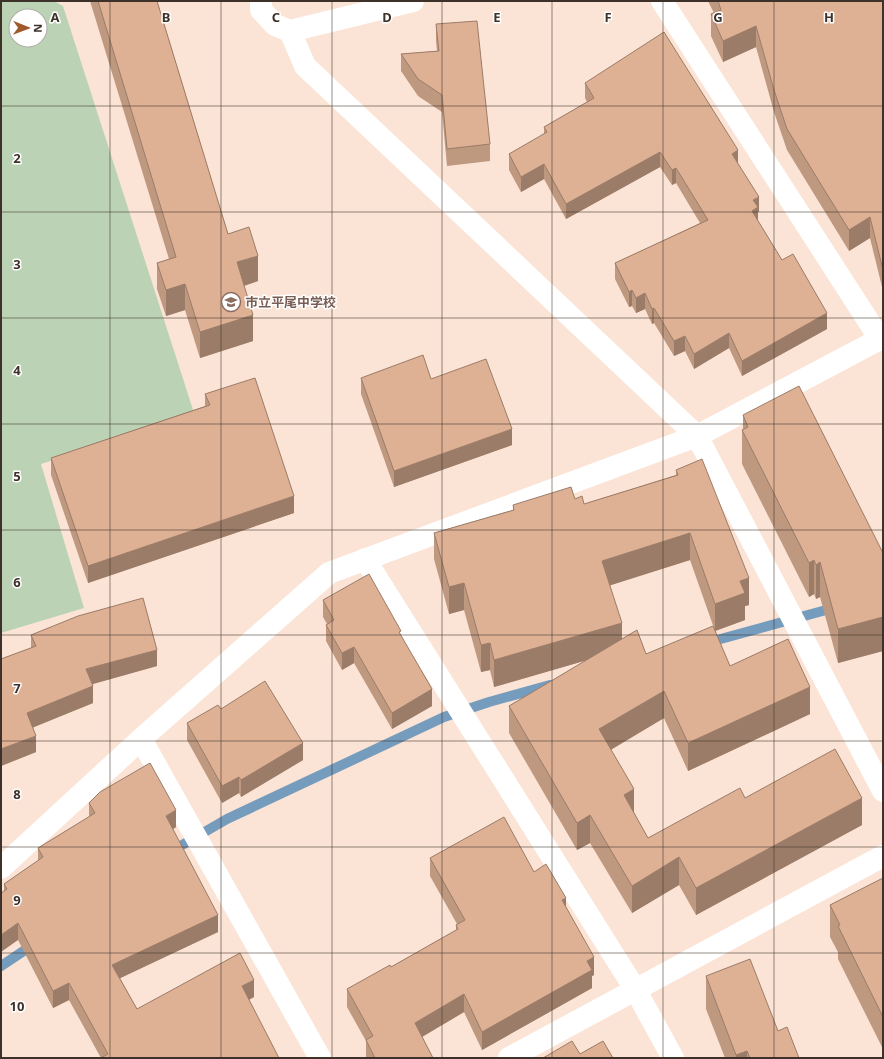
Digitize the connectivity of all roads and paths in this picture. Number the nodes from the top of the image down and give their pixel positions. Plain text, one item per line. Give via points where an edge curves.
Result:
1 (261, 1) edge
2 (413, 1) edge
3 (662, 1) edge
4 (290, 32) junction
5 (882, 339) edge
6 (697, 436) junction
7 (365, 559) junction
8 (141, 739) junction
9 (883, 791) edge
10 (883, 856) edge
11 (1, 868) edge
12 (635, 989) junction
13 (320, 1058) edge
14 (509, 1058) edge
15 (673, 1058) edge

1 - 4 street via 261,10 275,25
2 - 4 street
3 - 5 street
4 - 6 street via 305,66
5 - 6 street
6 - 7 street
6 - 9 street
7 - 8 street via 329,573
7 - 12 street
8 - 11 street
8 - 13 street
10 - 12 street
12 - 14 street
12 - 15 street

